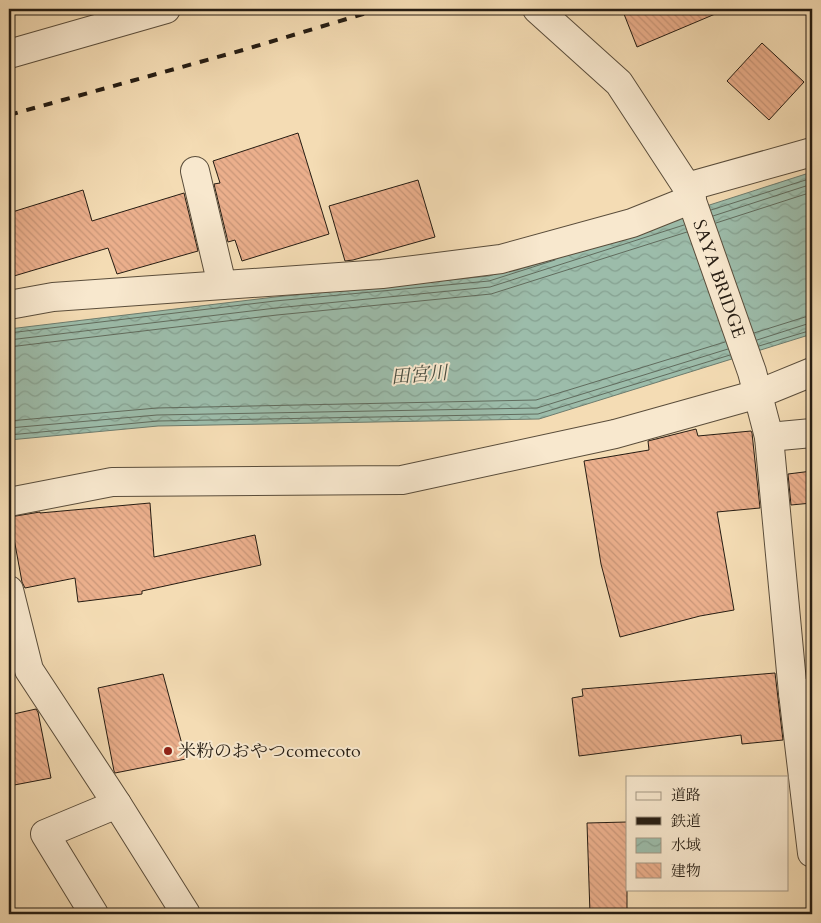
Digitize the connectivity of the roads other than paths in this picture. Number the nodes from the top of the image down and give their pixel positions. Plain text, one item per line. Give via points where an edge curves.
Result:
1 (166, 9) edge
2 (537, 9) edge
3 (9, 54) edge
4 (812, 152) edge
5 (195, 171) dead end
6 (689, 193) junction
7 (222, 285) junction
8 (9, 305) edge
9 (812, 372) edge
10 (755, 383) junction
11 (812, 432) edge
12 (769, 438) junction
13 (9, 502) edge
14 (9, 590) edge
15 (803, 693) edge
16 (117, 804) junction
17 (812, 853) edge
18 (94, 914) edge
19 (186, 914) edge

1 - 3 street
2 - 6 street, SAYA BRIDGE via 620,84
4 - 6 street
5 - 7 street
6 - 7 street via 632,223 501,259 382,274
6 - 10 street, SAYA BRIDGE
7 - 8 street via 54,297
9 - 10 street
10 - 12 street, SAYA BRIDGE
10 - 13 street via 615,434 402,480 112,482
11 - 12 street
12 - 15 street, SAYA BRIDGE
14 - 16 street via 29,670
15 - 17 street, SAYA BRIDGE
16 - 18 street via 45,834
16 - 19 street

